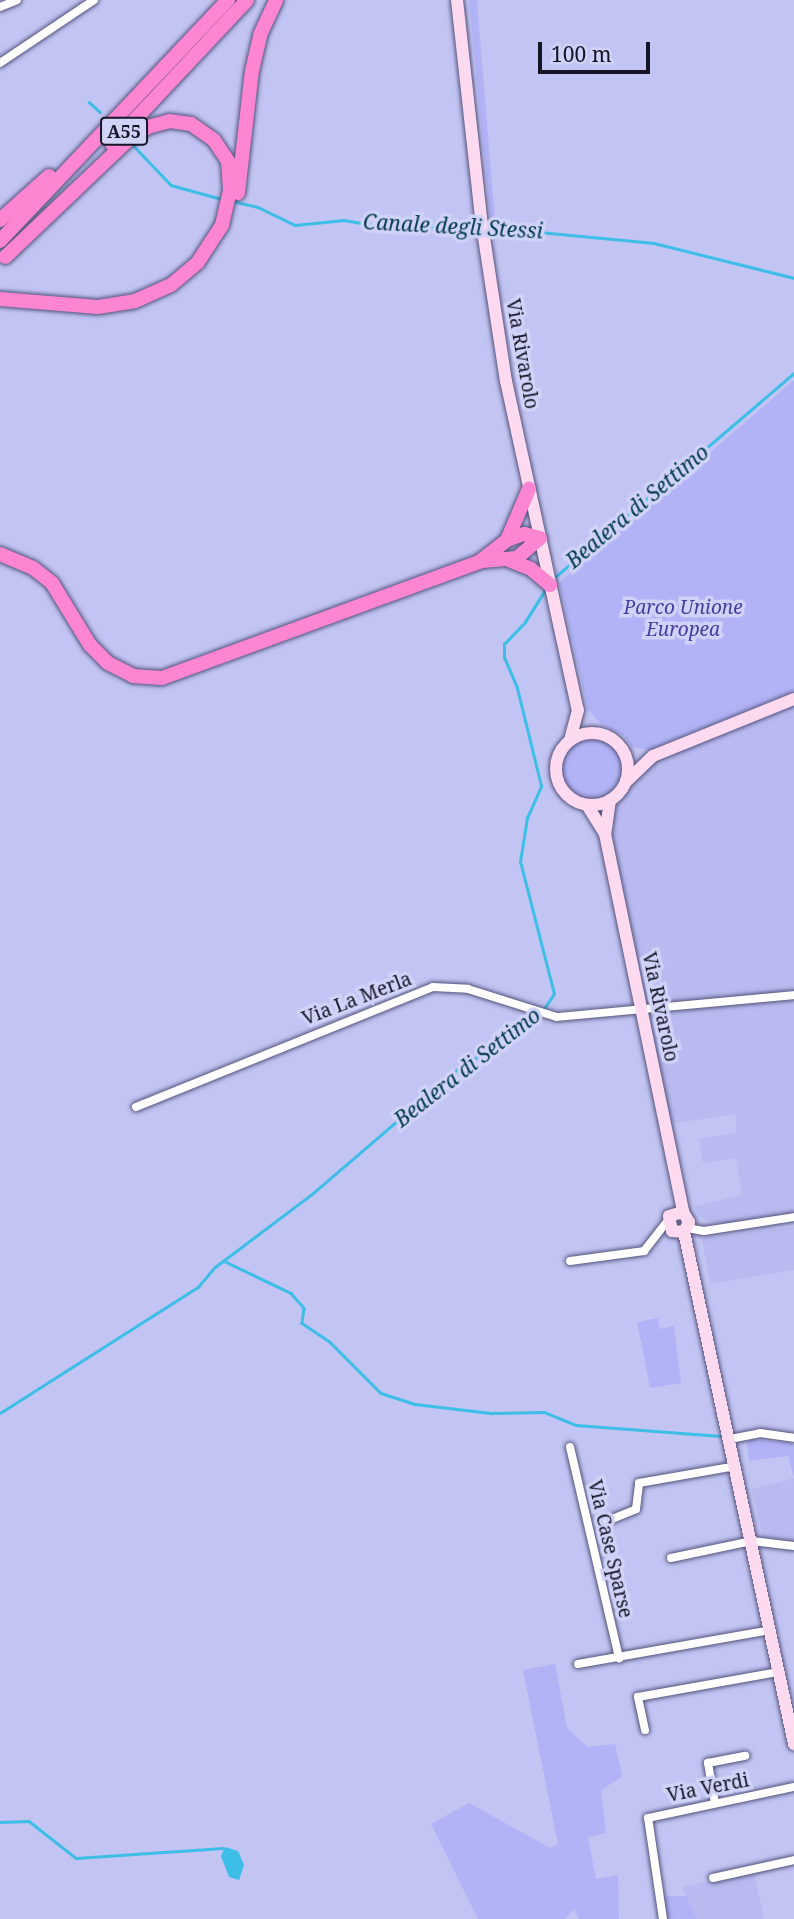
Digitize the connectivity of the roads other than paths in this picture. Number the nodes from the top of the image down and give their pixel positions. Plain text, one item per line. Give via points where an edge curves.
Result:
1 (16, 0) edge
2 (94, 0) edge
3 (228, 0) edge
4 (247, 0) edge
5 (276, 0) edge
6 (457, 0) edge
7 (0, 7) edge
8 (0, 63) edge
9 (94, 140) junction
10 (233, 200) junction
11 (0, 219) edge
12 (0, 241) edge
13 (2, 259) edge
14 (0, 299) edge
15 (0, 306) edge
16 (529, 489) junction
17 (540, 538) junction
18 (507, 540) junction
19 (0, 554) edge
20 (509, 560) junction
21 (479, 562) junction
22 (549, 584) junction
23 (794, 699) edge
24 (578, 709) junction
25 (599, 733) junction
26 (570, 740) junction
27 (619, 744) junction
28 (653, 755) junction
29 (626, 784) junction
30 (610, 800) junction
31 (587, 805) junction
32 (606, 834) junction
33 (794, 995) edge
34 (640, 1007) junction
35 (136, 1107) dead end
36 (794, 1217) edge
37 (680, 1224) junction
38 (570, 1261) dead end
39 (794, 1438) edge
40 (730, 1439) junction
41 (570, 1447) dead end
42 (736, 1466) junction
43 (598, 1523) junction
44 (752, 1541) junction
45 (794, 1546) edge
46 (671, 1558) dead end
47 (770, 1630) junction
48 (620, 1658) junction
49 (578, 1664) dead end
50 (779, 1672) junction
51 (790, 1704) edge
52 (645, 1730) dead end
53 (794, 1744) edge
54 (745, 1756) dead end
55 (794, 1787) edge
56 (715, 1803) junction
57 (794, 1860) edge
58 (713, 1878) dead end
59 (663, 1919) edge

1 - 7 street
2 - 8 street
3 - 9 highway, A55
4 - 13 highway, A55
5 - 10 highway via 260,35
6 - 16 main road, Via Rivarolo via 483,236
9 - 11 highway, A55
9 - 12 highway, A55
10 - 13 highway via 228,162 214,140 184,122 155,124 127,141
10 - 14 highway via 205,254 153,295 88,307
10 - 15 highway via 214,256 190,281 152,304 89,315
16 - 17 main road, Via Rivarolo
16 - 18 highway
17 - 18 highway via 524,534
17 - 20 highway
17 - 22 main road, Via Rivarolo
18 - 21 highway
19 - 21 highway via 33,568 52,583 103,660 126,674 154,678 187,672
20 - 21 highway
20 - 22 highway
22 - 24 main road, Via Rivarolo
23 - 28 main road
24 - 25 main road, Via Rivarolo
24 - 26 main road, Via Rivarolo
25 - 26 main road
25 - 27 main road
26 - 31 main road via 558,758 557,779 569,797
27 - 28 main road via 629,753
27 - 29 main road via 628,762
28 - 29 main road via 632,772
29 - 30 main road
30 - 31 main road
30 - 32 main road, Via Rivarolo
31 - 32 main road, Via Rivarolo
32 - 34 main road, Via Rivarolo
33 - 34 street, Via La Merla
34 - 35 street, Via La Merla via 557,1017 468,989 433,987
34 - 37 main road, Via Rivarolo via 679,1186
36 - 37 street via 704,1231
37 - 38 street via 648,1241 643,1251
37 - 40 main road via 692,1257
39 - 40 street via 760,1433
40 - 42 main road
41 - 43 street, Via Case Sparse
42 - 43 street via 639,1483 636,1509
42 - 44 main road
43 - 48 street, Via Case Sparse
44 - 45 street
44 - 46 street
44 - 47 main road
47 - 48 street
47 - 50 main road
48 - 49 street
50 - 51 main road
50 - 52 street via 638,1697
51 - 53 main road
54 - 56 street via 708,1763
55 - 56 street, Via Verdi
56 - 59 street, Via Verdi via 648,1818
57 - 58 street

